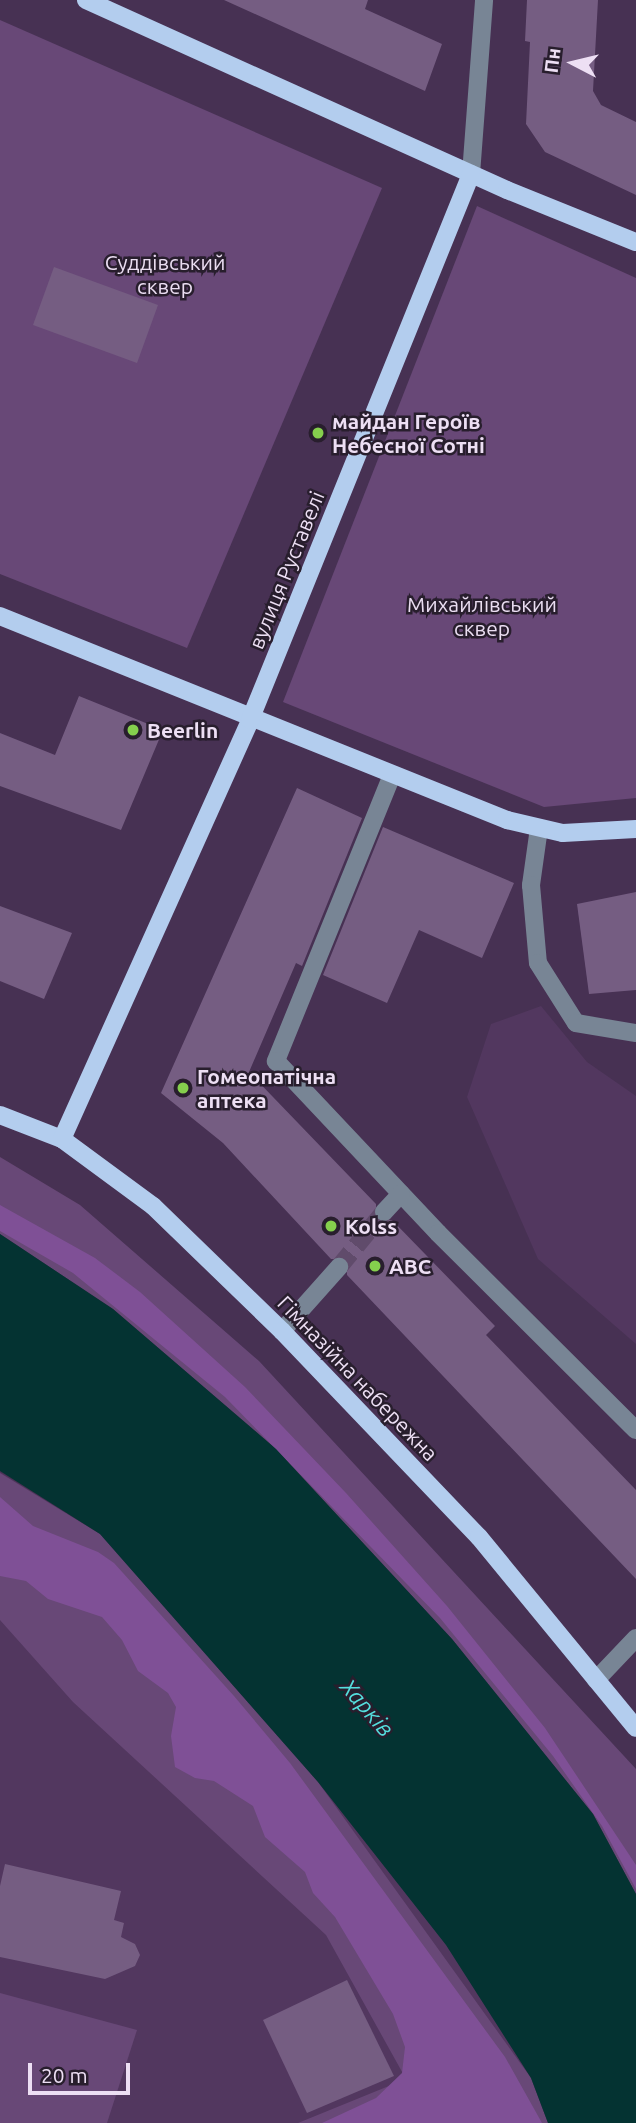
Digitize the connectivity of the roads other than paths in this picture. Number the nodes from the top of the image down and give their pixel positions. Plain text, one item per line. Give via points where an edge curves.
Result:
1 (86, 0) edge
2 (484, 0) edge
3 (471, 174) junction
4 (636, 242) edge
5 (0, 616) edge
6 (250, 719) junction
7 (392, 775) junction
8 (539, 828) junction
9 (636, 829) edge
10 (636, 1033) edge
11 (0, 1115) edge
12 (62, 1139) junction
13 (401, 1194) junction
14 (384, 1212) tunnel mouth
15 (339, 1267) tunnel mouth
16 (282, 1331) junction
17 (636, 1430) edge
18 (636, 1638) edge
19 (596, 1680) junction
20 (636, 1728) edge

1 - 3 main road
2 - 3 street, вулиця Руставелі
3 - 4 main road
3 - 6 main road, вулиця Руставелі
5 - 6 main road
6 - 7 main road
6 - 12 main road, вулиця Руставелі
7 - 8 main road
7 - 13 street via 276,1060
8 - 9 main road via 591,834
8 - 10 street via 531,885 538,962 576,1023
11 - 12 main road, Гімназійна набережна
12 - 16 main road, Гімназійна набережна via 153,1206
13 - 14 street
13 - 17 street
15 - 16 street
16 - 19 main road, Гімназійна набережна via 479,1536
18 - 19 street
19 - 20 main road, Гімназійна набережна

